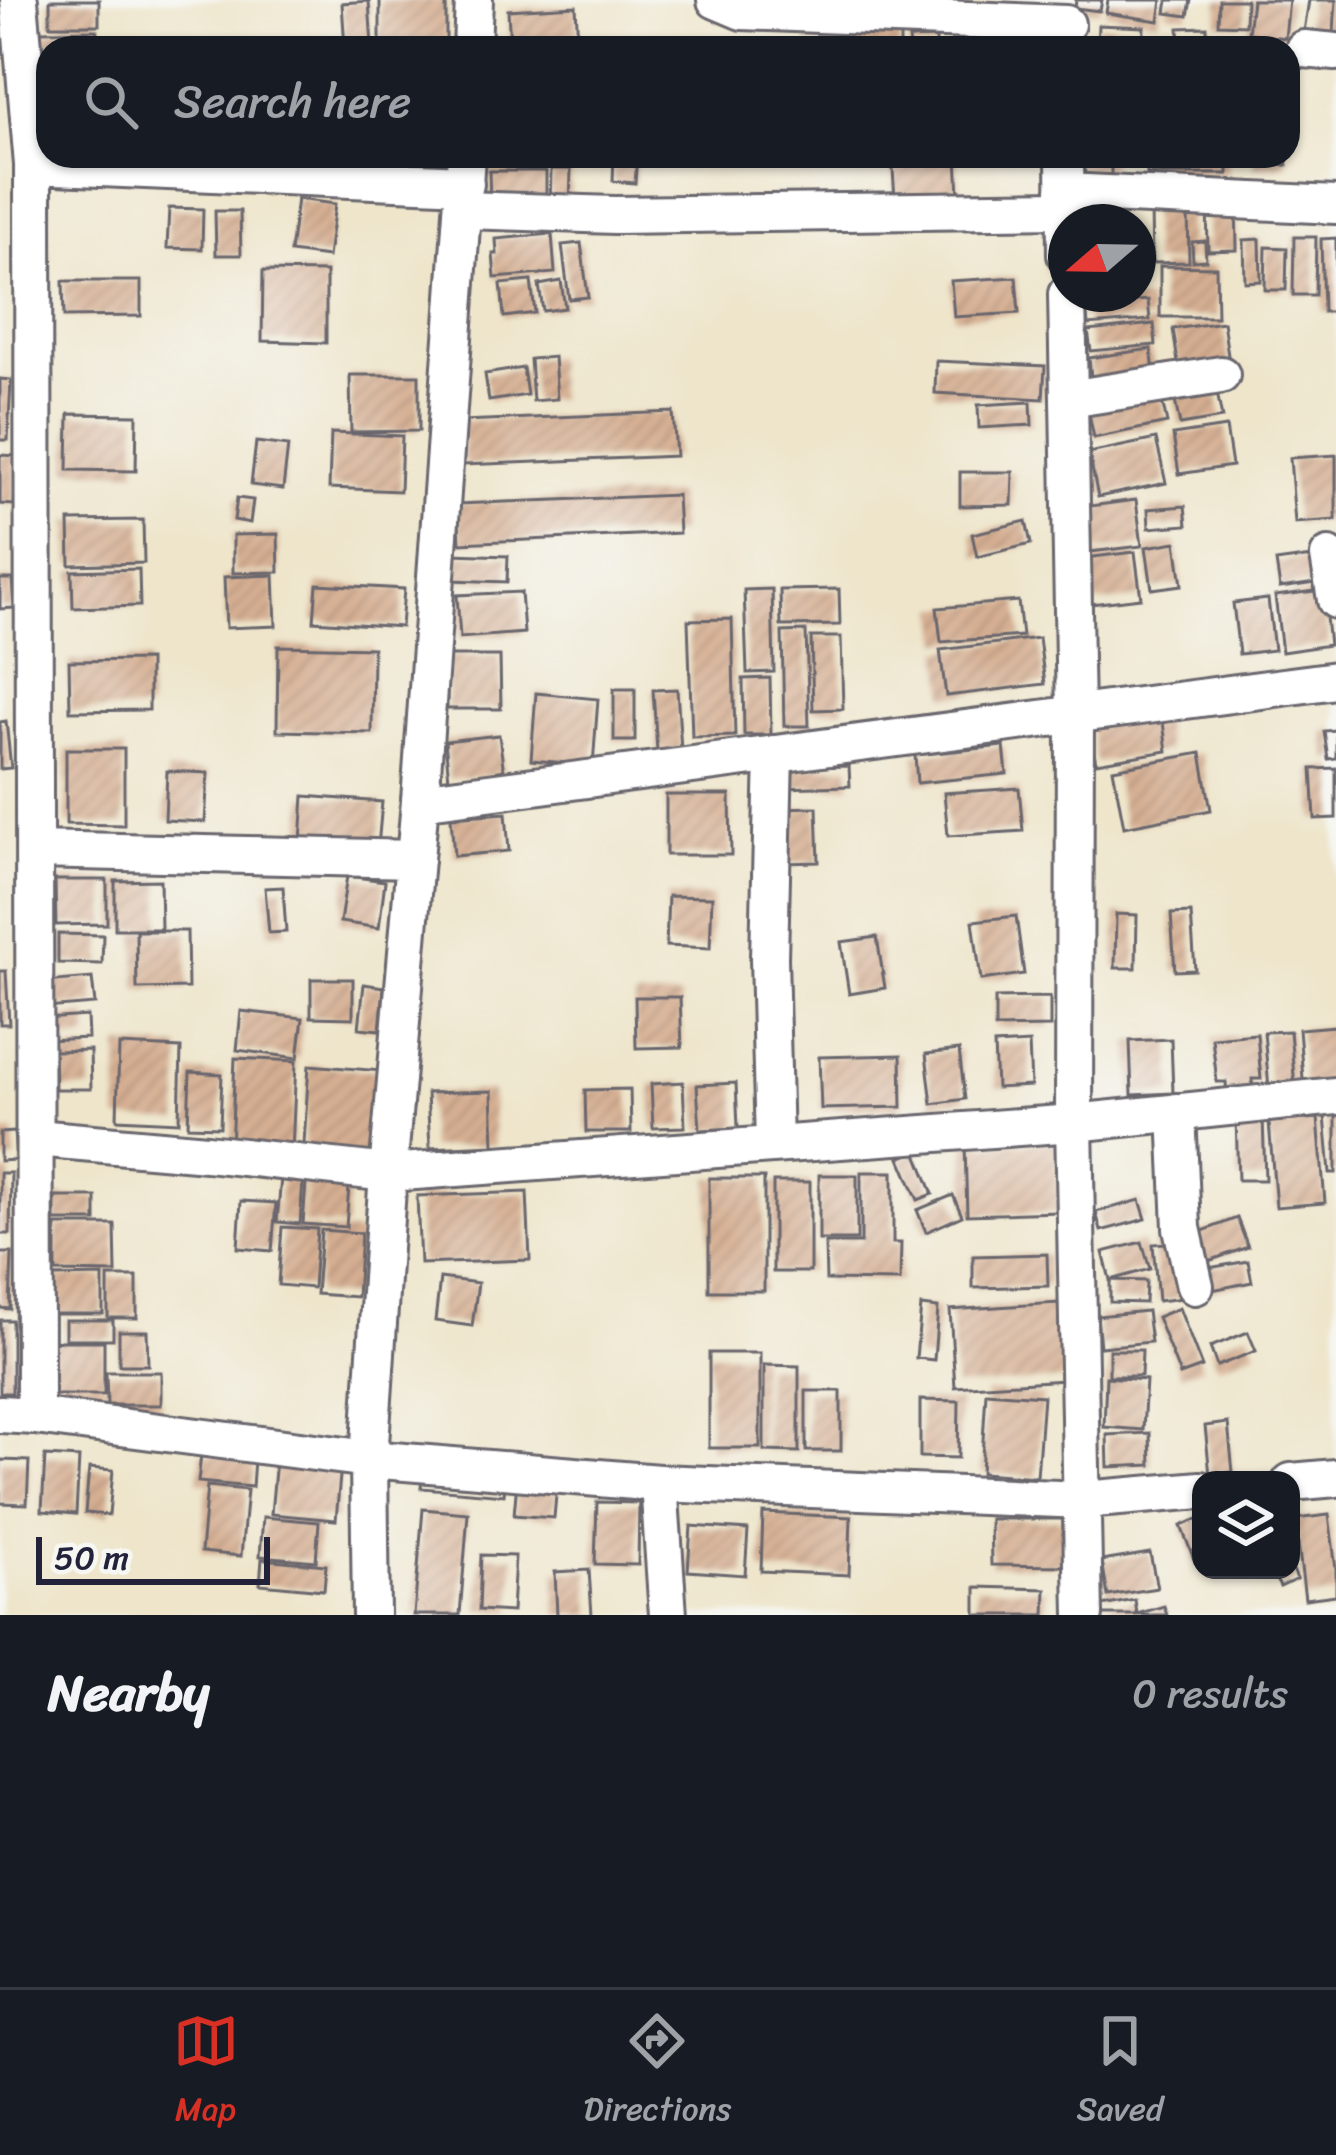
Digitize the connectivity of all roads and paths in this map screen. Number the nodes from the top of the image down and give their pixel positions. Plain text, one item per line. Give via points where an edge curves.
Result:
1 (20, 0) edge
2 (474, 0) edge
3 (716, 0) edge
4 (1067, 24) edge
5 (472, 36) edge
6 (33, 165) junction
7 (36, 165) edge
8 (105, 168) edge
9 (465, 183) edge
10 (1065, 186) edge
11 (1336, 205) edge
12 (1067, 312) edge
13 (1221, 375) dead end
14 (1069, 399) junction
15 (1329, 556) dead end
16 (1336, 600) edge
17 (1336, 680) edge
18 (1075, 714) junction
19 (774, 754) junction
20 (420, 801) junction
21 (35, 850) junction
22 (415, 859) junction
23 (1336, 1096) edge
24 (1177, 1112) junction
25 (1073, 1123) junction
26 (36, 1138) junction
27 (775, 1144) junction
28 (388, 1173) junction
29 (1195, 1286) dead end
30 (17, 1415) edge
31 (369, 1459) junction
32 (1336, 1478) edge
33 (1300, 1481) edge
34 (659, 1484) junction
35 (1192, 1491) edge
36 (1084, 1500) junction
37 (371, 1615) edge
38 (668, 1615) edge
39 (1084, 1615) edge

1 - 6 street
2 - 5 street
3 - 4 street via 742,11
6 - 7 street
6 - 21 street
8 - 9 street
9 - 10 street via 615,215
9 - 20 street
10 - 11 street
12 - 14 street
13 - 14 street
14 - 18 street
15 - 16 street
17 - 18 street
18 - 19 street
18 - 25 street
19 - 20 street
19 - 27 street
20 - 22 street
21 - 22 street
21 - 26 street
22 - 28 street
23 - 24 street
24 - 25 street
24 - 29 street via 1181,1228
25 - 27 street
25 - 36 street
26 - 28 street
26 - 30 street
27 - 28 street
28 - 31 street
30 - 31 street
31 - 34 street
31 - 37 street
32 - 33 street
34 - 36 street
34 - 38 street
35 - 36 street
36 - 39 street

